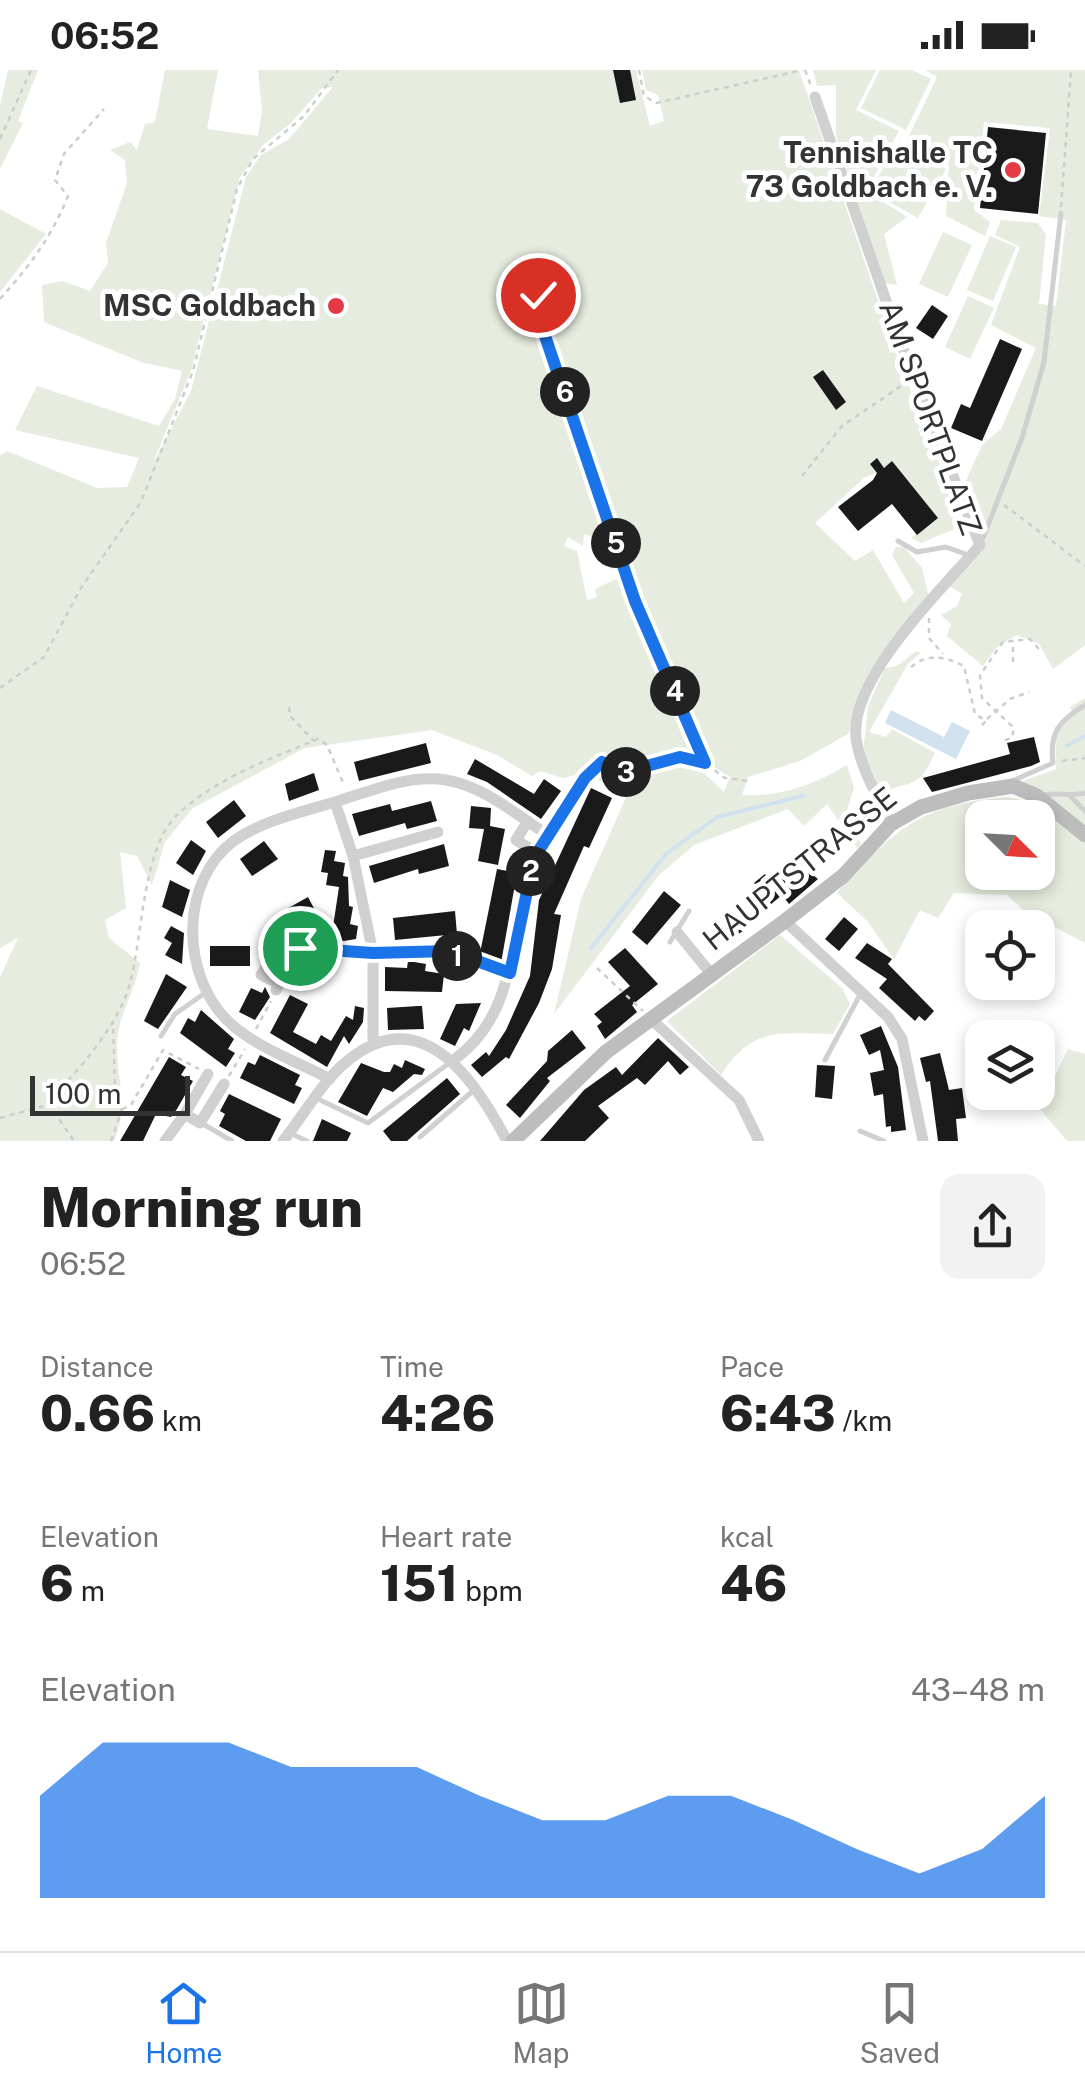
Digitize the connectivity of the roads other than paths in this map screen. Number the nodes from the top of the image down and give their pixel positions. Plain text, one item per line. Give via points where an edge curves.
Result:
1 (815, 96) road end
2 (1060, 214) road end
3 (898, 541) dead end
4 (976, 550) junction
5 (1085, 705) edge
6 (585, 778) road end
7 (1003, 785) junction
8 (1085, 793) edge
9 (1037, 796) junction
10 (1070, 796) junction
11 (335, 802) junction
12 (1085, 811) edge
13 (528, 822) junction
14 (891, 824) junction
15 (438, 832) dead end
16 (546, 834) junction
17 (1085, 834) edge
18 (536, 853) junction
19 (353, 856) junction
20 (689, 911) dead end
21 (786, 921) junction
22 (674, 938) joint
23 (300, 948) junction
24 (450, 951) road end
25 (373, 953) junction
26 (712, 975) junction
27 (207, 992) junction
28 (861, 993) junction
29 (652, 1020) junction
30 (161, 1036) dead end
31 (374, 1044) junction
32 (455, 1059) junction
33 (825, 1060) dead end
34 (204, 1072) road end
35 (330, 1079) junction
36 (224, 1084) road end
37 (476, 1088) junction
38 (316, 1098) junction
39 (185, 1114) junction
40 (200, 1122) junction
41 (860, 1131) dead end
42 (286, 1137) edge
43 (420, 1137) dead end
44 (165, 1141) edge
45 (232, 1141) edge
46 (306, 1141) edge
47 (510, 1141) edge
48 (759, 1141) edge
49 (884, 1141) edge
50 (923, 1141) edge

1 - 4 street, AM SPORTPLATZ
2 - 4 lane via 1044,362
3 - 4 lane via 917,552
4 - 14 street, AM SPORTPLATZ via 885,661 859,709 856,737
5 - 7 lane via 1058,724 1050,741 1053,763
6 - 16 street
7 - 9 street
7 - 14 street, HAUPTSTRASSE via 921,807
8 - 10 lane
9 - 10 lane
9 - 17 street
10 - 12 lane
11 - 13 street via 378,787 440,779 471,788
11 - 19 street
11 - 27 street via 260,827 234,841 205,872 193,940
13 - 16 street
13 - 18 street via 516,840
14 - 21 street, HAUPTSTRASSE via 843,876
15 - 19 street
16 - 18 street
18 - 32 street via 510,973 486,1028
19 - 25 street
20 - 22 lane
21 - 26 street, HAUPTSTRASSE
21 - 28 street
22 - 26 street, HAUPTSTRASSE
23 - 23 street via 278,988 261,975 274,954
23 - 25 street
24 - 25 street
25 - 31 street
26 - 29 street, HAUPTSTRASSE
27 - 30 lane via 175,1014
27 - 35 street via 230,1024
28 - 33 lane
28 - 50 street via 902,1039
29 - 47 street, HAUPTSTRASSE via 606,1052
29 - 48 street via 740,1100
31 - 32 street via 414,1042
31 - 35 street
32 - 37 street
32 - 38 lane via 368,1123
34 - 39 street
35 - 38 street
36 - 40 street
37 - 43 lane
37 - 47 street
38 - 42 street
39 - 40 street
39 - 44 street
40 - 45 lane
41 - 49 lane
42 - 46 lane

